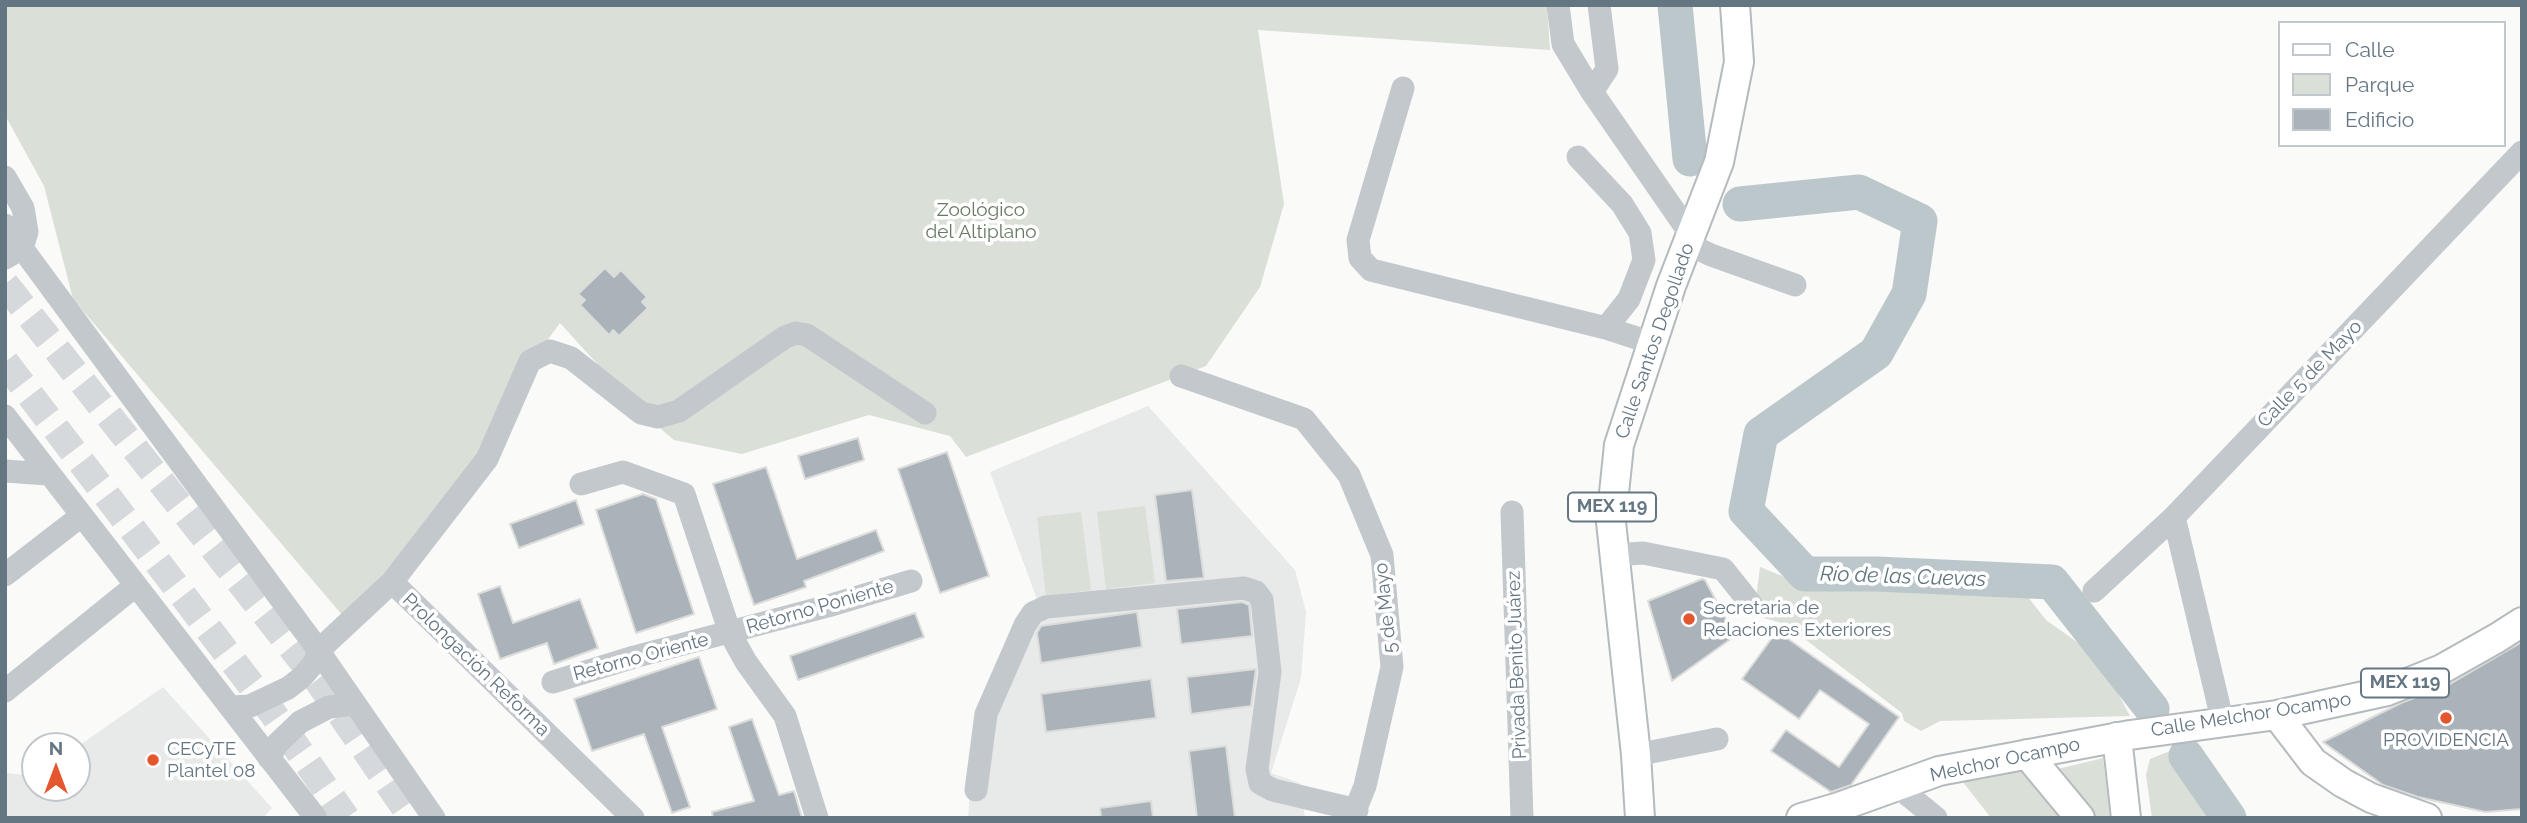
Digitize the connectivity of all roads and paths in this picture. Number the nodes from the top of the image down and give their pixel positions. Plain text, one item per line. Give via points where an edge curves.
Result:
1 (1558, 5) edge
2 (1600, 5) edge
3 (1735, 5) edge
4 (1404, 88) dead end
5 (1592, 92) junction
6 (2522, 152) edge
7 (1578, 157) dead end
8 (5, 177) edge
9 (5, 225) edge
10 (1689, 239) junction
11 (13, 254) edge
12 (1795, 285) dead end
13 (1606, 328) junction
14 (1652, 343) junction
15 (1181, 376) dead end
16 (925, 412) dead end
17 (5, 416) edge
18 (5, 471) edge
19 (48, 474) junction
20 (581, 484) dead end
21 (1512, 512) dead end
22 (81, 516) junction
23 (2174, 517) junction
24 (1614, 555) junction
25 (5, 575) edge
26 (911, 581) dead end
27 (392, 582) junction
28 (135, 586) junction
29 (2094, 591) dead end
30 (1751, 604) dead end
31 (2522, 622) edge
32 (730, 633) junction
33 (318, 651) junction
34 (553, 682) dead end
35 (5, 691) edge
36 (354, 704) junction
37 (231, 707) junction
38 (2277, 715) junction
39 (2222, 723) junction
40 (2124, 736) junction
41 (1717, 739) dead end
42 (2027, 754) junction
43 (1636, 755) junction
44 (269, 758) junction
45 (1897, 786) junction
46 (976, 790) dead end
47 (2371, 808) edge
48 (1354, 814) edge
49 (316, 818) edge
50 (434, 818) edge
51 (633, 818) edge
52 (817, 818) edge
53 (1522, 818) edge
54 (1640, 818) edge
55 (1801, 818) edge
56 (1936, 818) edge
57 (2080, 818) edge
58 (2126, 818) edge
59 (2427, 818) edge

1 - 5 street via 1563,44
2 - 5 street via 1606,69
3 - 10 main road, Calle Santos Degollado / MEX 119 via 1739,62 1719,162
4 - 13 street via 1358,240 1360,258 1371,270
5 - 10 street
6 - 23 street, Calle 5 de Mayo
7 - 13 street via 1622,204 1640,233 1644,260 1629,299
8 - 11 street via 23,208 27,232
9 - 11 street
10 - 12 street via 1711,255
10 - 14 main road, Calle Santos Degollado / MEX 119
11 - 33 street
13 - 14 street
14 - 24 main road, Calle Santos Degollado / MEX 119 via 1619,445 1611,522
15 - 48 street, 5 de Mayo via 1304,419 1349,475 1359,498 1381,555 1392,667 1365,786
16 - 27 street via 807,335 796,333 678,411 659,418 641,413 571,358 550,351 530,361 487,459
17 - 19 street
18 - 19 street
19 - 22 street
20 - 32 street via 624,472 684,494
21 - 53 street, Privada Benito Juárez
22 - 25 street
22 - 28 street
23 - 29 street, Calle 5 de Mayo
23 - 39 street
24 - 30 street via 1643,553 1723,569
24 - 43 main road, Calle Santos Degollado / MEX 119
26 - 32 street, Retorno Poniente
27 - 33 street, Prolongación Reforma
27 - 51 street, Prolongación Reforma
28 - 35 street
28 - 37 street
31 - 38 main road, Calle Melchor Ocampo / MEX 119 via 2442,669 2386,691
32 - 34 street, Retorno Oriente
32 - 52 street via 785,716
33 - 36 street
33 - 37 street, Prolongación Reforma via 315,663 288,688 250,706
36 - 44 street via 329,707 300,722
36 - 50 street
37 - 44 street
38 - 39 main road, Calle Melchor Ocampo / MEX 119
38 - 47 main road via 2313,762
39 - 40 main road, Calle Melchor Ocampo / MEX 119
40 - 42 main road, Melchor Ocampo / MEX 119
40 - 58 main road
41 - 43 street
42 - 45 main road, Melchor Ocampo / MEX 119 via 1939,771
42 - 57 main road
43 - 54 main road, Calle Santos Degollado / MEX 119
44 - 49 street
45 - 55 main road, Melchor Ocampo / MEX 119
45 - 56 street
46 - 48 street via 986,714 1033,613 1046,607 1244,588 1262,600 1270,672 1257,769 1260,782
47 - 59 main road

